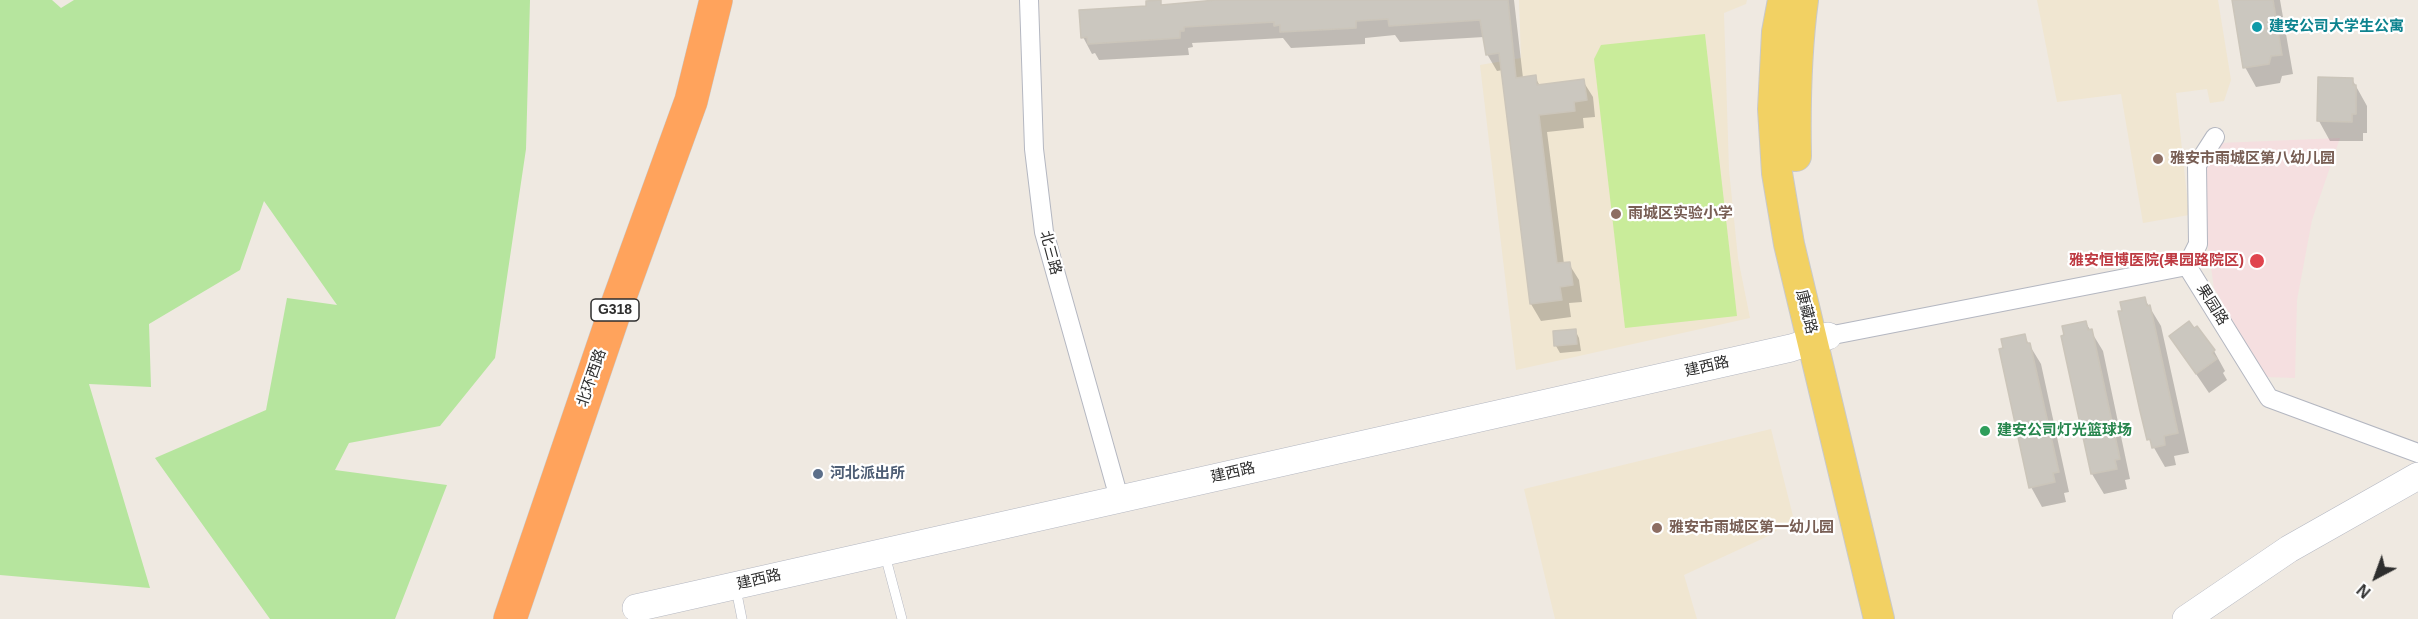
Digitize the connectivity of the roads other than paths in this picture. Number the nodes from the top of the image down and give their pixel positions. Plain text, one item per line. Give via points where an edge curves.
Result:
1 (716, 0) edge
2 (735, 0) edge
3 (1029, 0) edge
4 (1783, 0) edge
5 (1803, 0) edge
6 (2215, 137) dead end
7 (2187, 266) junction
8 (1821, 339) junction
9 (2418, 453) edge
10 (2418, 477) edge
11 (1119, 498) junction
12 (884, 552) junction
13 (736, 585) junction
14 (636, 608) dead end
15 (510, 619) edge
16 (528, 619) edge
17 (741, 619) edge
18 (902, 619) edge
19 (1879, 619) edge
20 (1896, 619) edge
21 (2186, 619) edge

1 - 15 highway, 北环西路 / G318 via 691,101
2 - 16 highway, 北环西路 / G318 via 708,102
3 - 11 street, 北三路 via 1034,149 1044,232
4 - 8 main road, 康藏路 via 1777,32 1773,109 1777,173 1789,244
5 - 8 main road, 康藏路 via 1795,102 1796,170
6 - 7 street via 2197,165 2198,244
7 - 8 street
7 - 9 street, 果园路 via 2269,398
8 - 11 street, 建西路
8 - 19 main road, 康藏路
8 - 20 main road, 康藏路
10 - 21 street via 2289,549
11 - 12 street, 建西路
12 - 13 street, 建西路
12 - 18 lane
13 - 14 street, 建西路
13 - 17 lane

